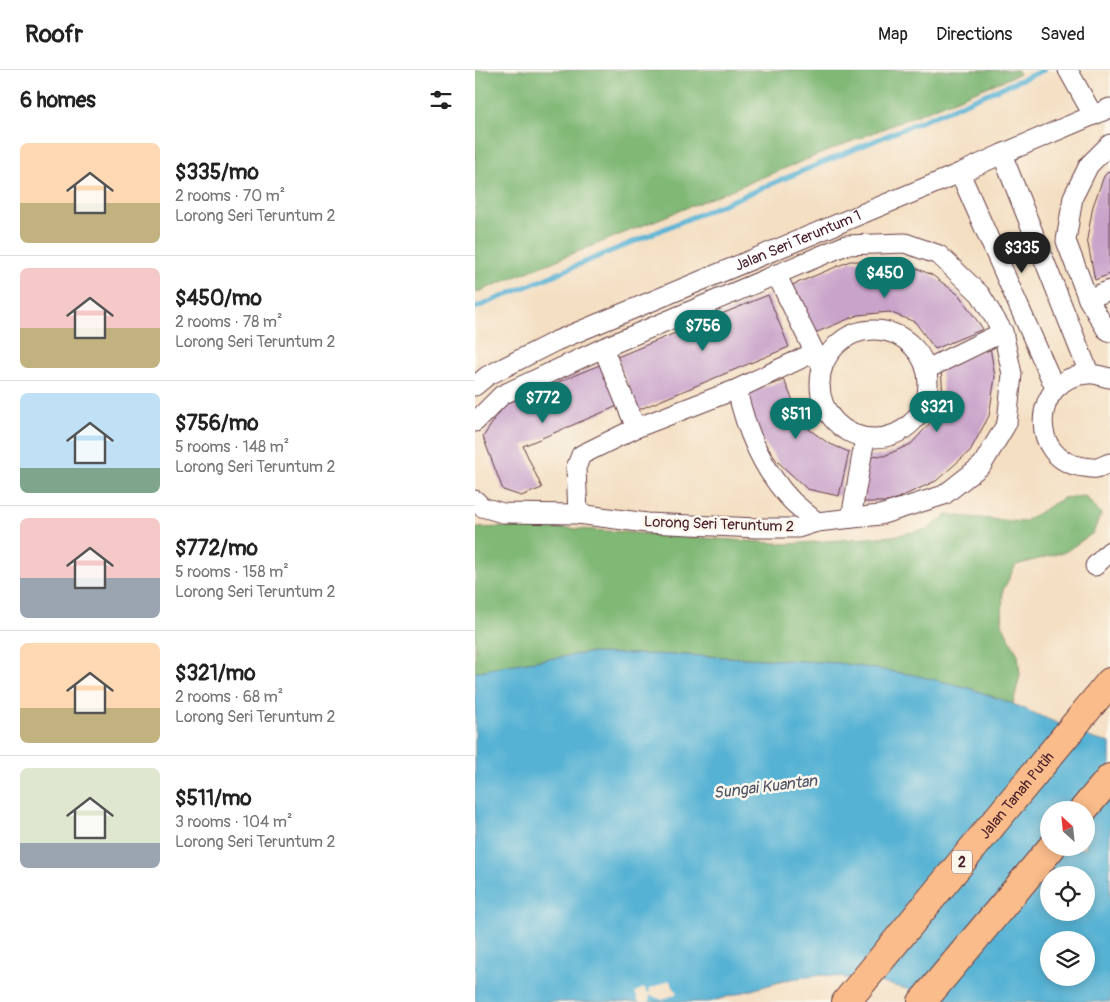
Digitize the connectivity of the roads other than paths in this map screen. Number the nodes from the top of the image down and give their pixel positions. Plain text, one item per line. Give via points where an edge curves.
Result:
1 (1068, 70) edge
2 (1101, 112) edge
3 (1110, 144) edge
4 (1002, 154) junction
5 (960, 173) junction
6 (1066, 241) junction
7 (1041, 250) junction
8 (776, 274) junction
9 (1007, 282) junction
10 (1110, 290) edge
11 (980, 294) junction
12 (1088, 299) junction
13 (1003, 332) junction
14 (1110, 332) edge
15 (603, 348) junction
16 (819, 359) junction
17 (927, 369) junction
18 (1089, 373) junction
19 (1110, 378) edge
20 (481, 381) edge
21 (1055, 388) junction
22 (737, 389) junction
23 (475, 422) edge
24 (636, 428) junction
25 (865, 438) junction
26 (1110, 463) edge
27 (475, 500) edge
28 (579, 514) junction
29 (851, 518) junction
30 (817, 522) junction
31 (1110, 551) edge
32 (1095, 566) dead end
33 (1110, 682) edge
34 (1110, 778) edge
35 (1091, 801) edge
36 (1044, 856) edge
37 (846, 1002) edge
38 (922, 1002) edge

1 - 2 street
2 - 4 street, Jalan Seri Teruntum 1
3 - 6 street via 1089,165 1073,197
4 - 5 street, Jalan Seri Teruntum 1
4 - 7 street
5 - 9 street
5 - 20 street, Jalan Seri Teruntum 1 via 556,341
6 - 7 street
6 - 12 street
7 - 18 street
8 - 11 street, Lorong Seri Teruntum 2 via 846,245 905,243 939,255
8 - 15 street, Lorong Seri Teruntum 2
8 - 16 street
9 - 11 street
9 - 21 street
10 - 12 street
11 - 13 street, Lorong Seri Teruntum 2
12 - 14 street
13 - 17 street
13 - 29 street, Lorong Seri Teruntum 2 via 1012,374 1007,423 981,465 943,495 880,515
15 - 23 street, Lorong Seri Teruntum 2 via 502,395
15 - 24 street
16 - 17 street via 843,339 859,331 876,329 893,332 908,341 920,354
16 - 22 street
16 - 25 street via 821,397 827,412 850,433
17 - 25 street via 929,388 925,405 915,420 900,432 883,438
18 - 19 street
18 - 21 street via 1070,377
21 - 26 street via 1043,408 1043,432 1053,452 1072,466 1096,468
22 - 24 street
22 - 30 street via 742,413 768,469 793,503
24 - 28 street via 581,455 576,468
25 - 29 street
27 - 28 street, Lorong Seri Teruntum 2 via 482,507 503,513
28 - 30 street, Lorong Seri Teruntum 2 via 647,523 757,528 799,528
29 - 30 street, Lorong Seri Teruntum 2
31 - 32 street
33 - 37 highway, Jalan Tanah Putih / 2
34 - 35 highway
36 - 38 highway

